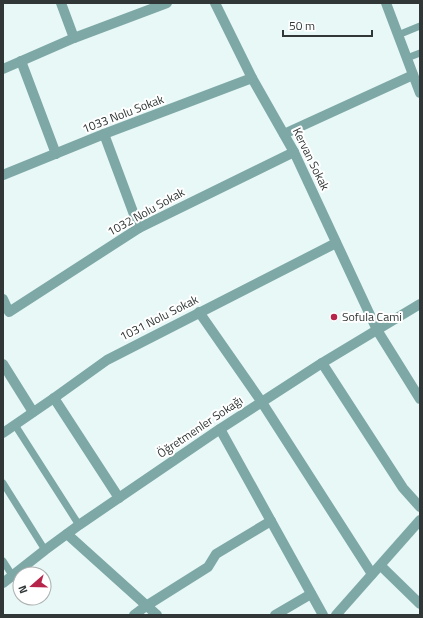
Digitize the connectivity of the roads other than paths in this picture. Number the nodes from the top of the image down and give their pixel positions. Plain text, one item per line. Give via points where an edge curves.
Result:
1 (61, 3) edge
2 (167, 3) edge
3 (215, 3) edge
4 (386, 3) edge
5 (420, 26) edge
6 (398, 36) junction
7 (74, 38) junction
8 (420, 53) edge
9 (407, 58) junction
10 (21, 61) junction
11 (3, 68) edge
12 (413, 75) junction
13 (252, 78) junction
14 (420, 93) edge
15 (104, 134) junction
16 (284, 134) junction
17 (294, 152) junction
18 (56, 154) junction
19 (3, 175) edge
20 (139, 228) junction
21 (336, 243) junction
22 (3, 299) edge
23 (420, 304) edge
24 (200, 312) junction
25 (6, 313) edge
26 (377, 330) junction
27 (322, 363) junction
28 (3, 364) edge
29 (54, 398) junction
30 (420, 399) edge
31 (261, 401) junction
32 (33, 412) junction
33 (15, 424) junction
34 (220, 429) junction
35 (3, 432) edge
36 (3, 483) edge
37 (119, 498) junction
38 (420, 507) edge
39 (420, 520) edge
40 (271, 521) junction
41 (79, 526) junction
42 (67, 534) junction
43 (45, 550) junction
44 (3, 561) edge
45 (24, 566) edge
46 (381, 566) junction
47 (372, 574) junction
48 (12, 575) joint
49 (3, 583) edge
50 (311, 594) junction
51 (420, 604) edge
52 (146, 606) junction
53 (134, 615) edge
54 (157, 615) edge
55 (275, 615) edge
56 (323, 615) edge
57 (336, 615) edge

1 - 7 street
2 - 7 street
3 - 13 street, Kervan Sokak
4 - 6 street
5 - 6 lane
6 - 9 street
7 - 10 street
8 - 9 lane
9 - 12 street
10 - 11 street
10 - 18 street
12 - 14 street
12 - 16 street
13 - 15 street, 1033 Nolu Sokak
13 - 16 street, Kervan Sokak
15 - 18 street, 1033 Nolu Sokak
15 - 20 street
16 - 17 street, Kervan Sokak
17 - 20 street, 1032 Nolu Sokak
17 - 21 street, Kervan Sokak
18 - 19 street, 1033 Nolu Sokak
20 - 25 street, 1032 Nolu Sokak
21 - 24 street, 1031 Nolu Sokak
21 - 26 street, Kervan Sokak
22 - 25 street, 1032 Nolu Sokak
23 - 26 street, Öğretmenler Sokağı
24 - 29 street, 1031 Nolu Sokak via 107,360
24 - 31 street
26 - 27 street, Öğretmenler Sokağı
26 - 30 street, Kervan Sokak
27 - 31 street, Öğretmenler Sokağı
27 - 38 street via 403,488
28 - 32 street
29 - 32 street, 1031 Nolu Sokak
29 - 37 street
31 - 34 street, Öğretmenler Sokağı
31 - 47 street
32 - 33 street, 1031 Nolu Sokak
33 - 35 street, 1031 Nolu Sokak
33 - 41 lane
34 - 37 street, Öğretmenler Sokağı
34 - 40 street
36 - 43 lane
37 - 41 street, Öğretmenler Sokağı
39 - 46 street
40 - 50 street
40 - 52 street via 216,554 208,567
41 - 42 street, Öğretmenler Sokağı
42 - 43 street, Öğretmenler Sokağı
42 - 52 street
43 - 45 street, Öğretmenler Sokağı
44 - 48 lane
46 - 47 street
46 - 51 street
47 - 57 street
48 - 49 street, Öğretmenler Sokağı
50 - 55 street
50 - 56 street
52 - 53 street
52 - 54 street

